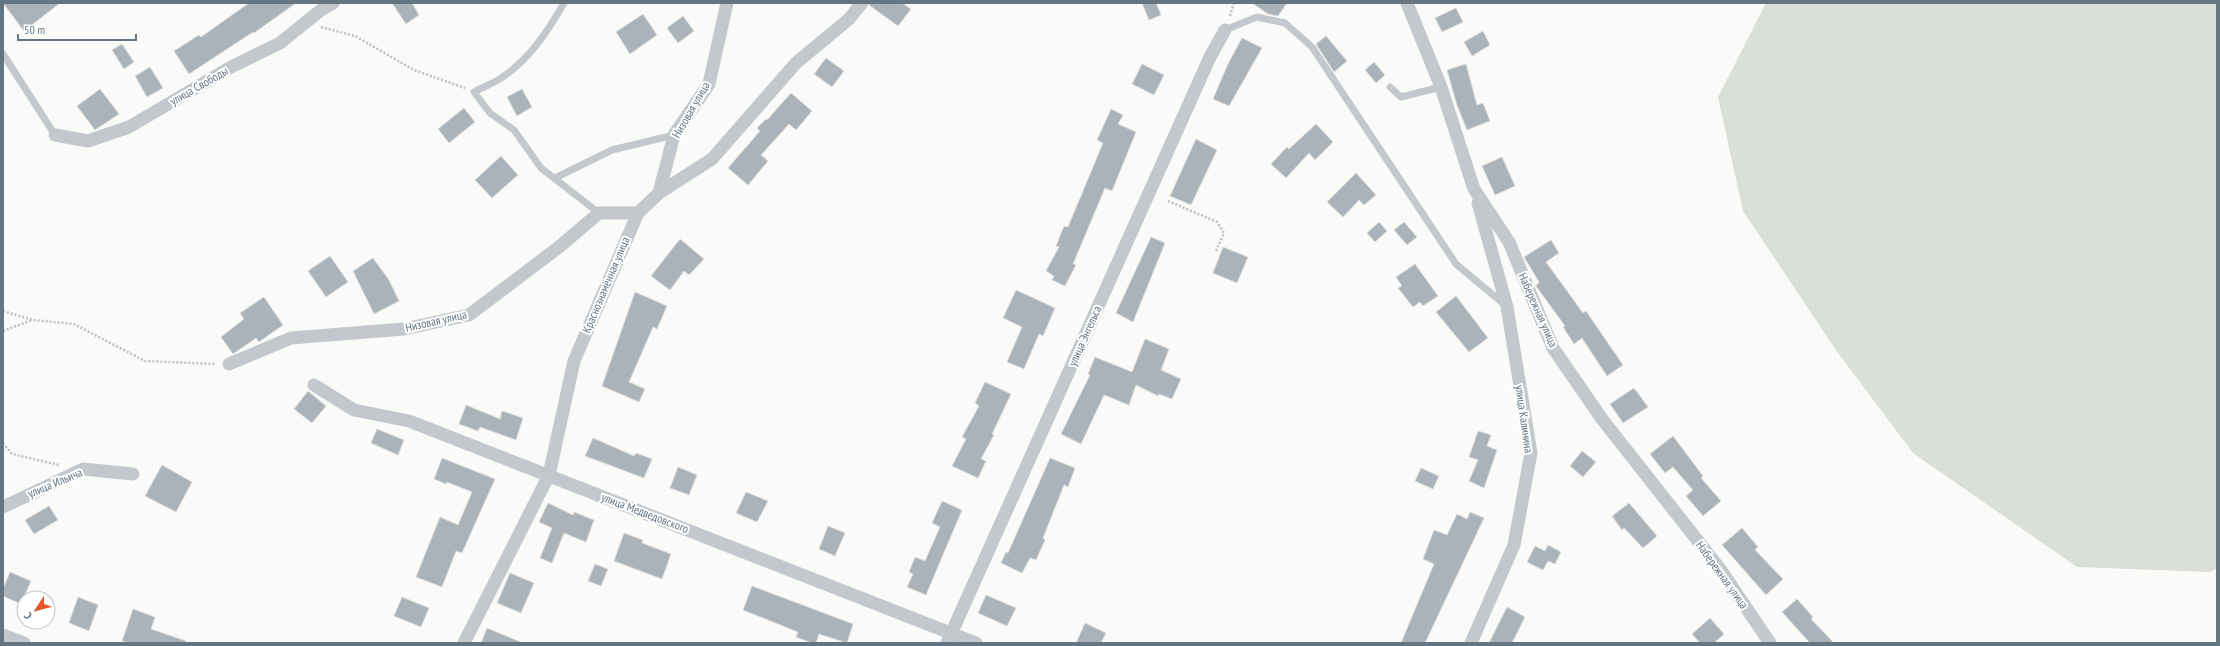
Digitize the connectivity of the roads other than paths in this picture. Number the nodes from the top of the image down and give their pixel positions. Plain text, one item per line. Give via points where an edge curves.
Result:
1 (333, 3) edge
2 (564, 3) edge
3 (728, 3) edge
4 (862, 3) edge
5 (1406, 3) edge
6 (1225, 30) joint
7 (3, 54) edge
8 (1390, 87) dead end
9 (1441, 87) junction
10 (55, 135) joint
11 (674, 135) junction
12 (555, 178) junction
13 (1474, 190) junction
14 (659, 193) junction
15 (599, 213) junction
16 (638, 213) junction
17 (1507, 306) junction
18 (229, 364) road end
19 (314, 385) dead end
20 (133, 474) dead end
21 (549, 475) junction
22 (3, 507) edge
23 (3, 635) edge
24 (949, 638) edge
25 (24, 643) edge
26 (464, 643) edge
27 (976, 643) edge
28 (1471, 643) edge
29 (1770, 643) edge

1 - 10 street, улица Свободы via 280,43 231,68 129,128 88,142
2 - 12 lane via 546,34 521,61 501,79 474,92 490,113 514,130 541,168
3 - 11 street, Низовая улица via 709,84
4 - 14 street, Краснознамённая улица via 849,19 796,63 712,159
5 - 9 street, Набережная улица
6 - 17 lane via 1256,17 1285,24 1312,47 1456,264
6 - 24 street, улица Энгельса via 1210,57
7 - 10 lane
8 - 9 lane via 1401,97
9 - 13 street, Набережная улица
11 - 12 lane via 612,150
11 - 14 street, Низовая улица
12 - 15 lane
13 - 17 street, улица Калинина
13 - 29 street, Набережная улица via 1509,242 1553,348 1602,419 1720,569
14 - 16 street, Краснознамённая улица
15 - 16 street
15 - 18 street, Низовая улица via 553,252 469,315 404,329 291,338
16 - 21 street, Краснознамённая улица via 574,361
17 - 28 street, улица Калинина via 1531,453 1514,545
19 - 21 street, улица Медведовского via 354,410 409,422
20 - 22 street, улица Ильича via 83,469
21 - 24 street, улица Медведовского
21 - 26 street, Краснознамённая улица
23 - 25 street
24 - 27 street, улица Медведовского

